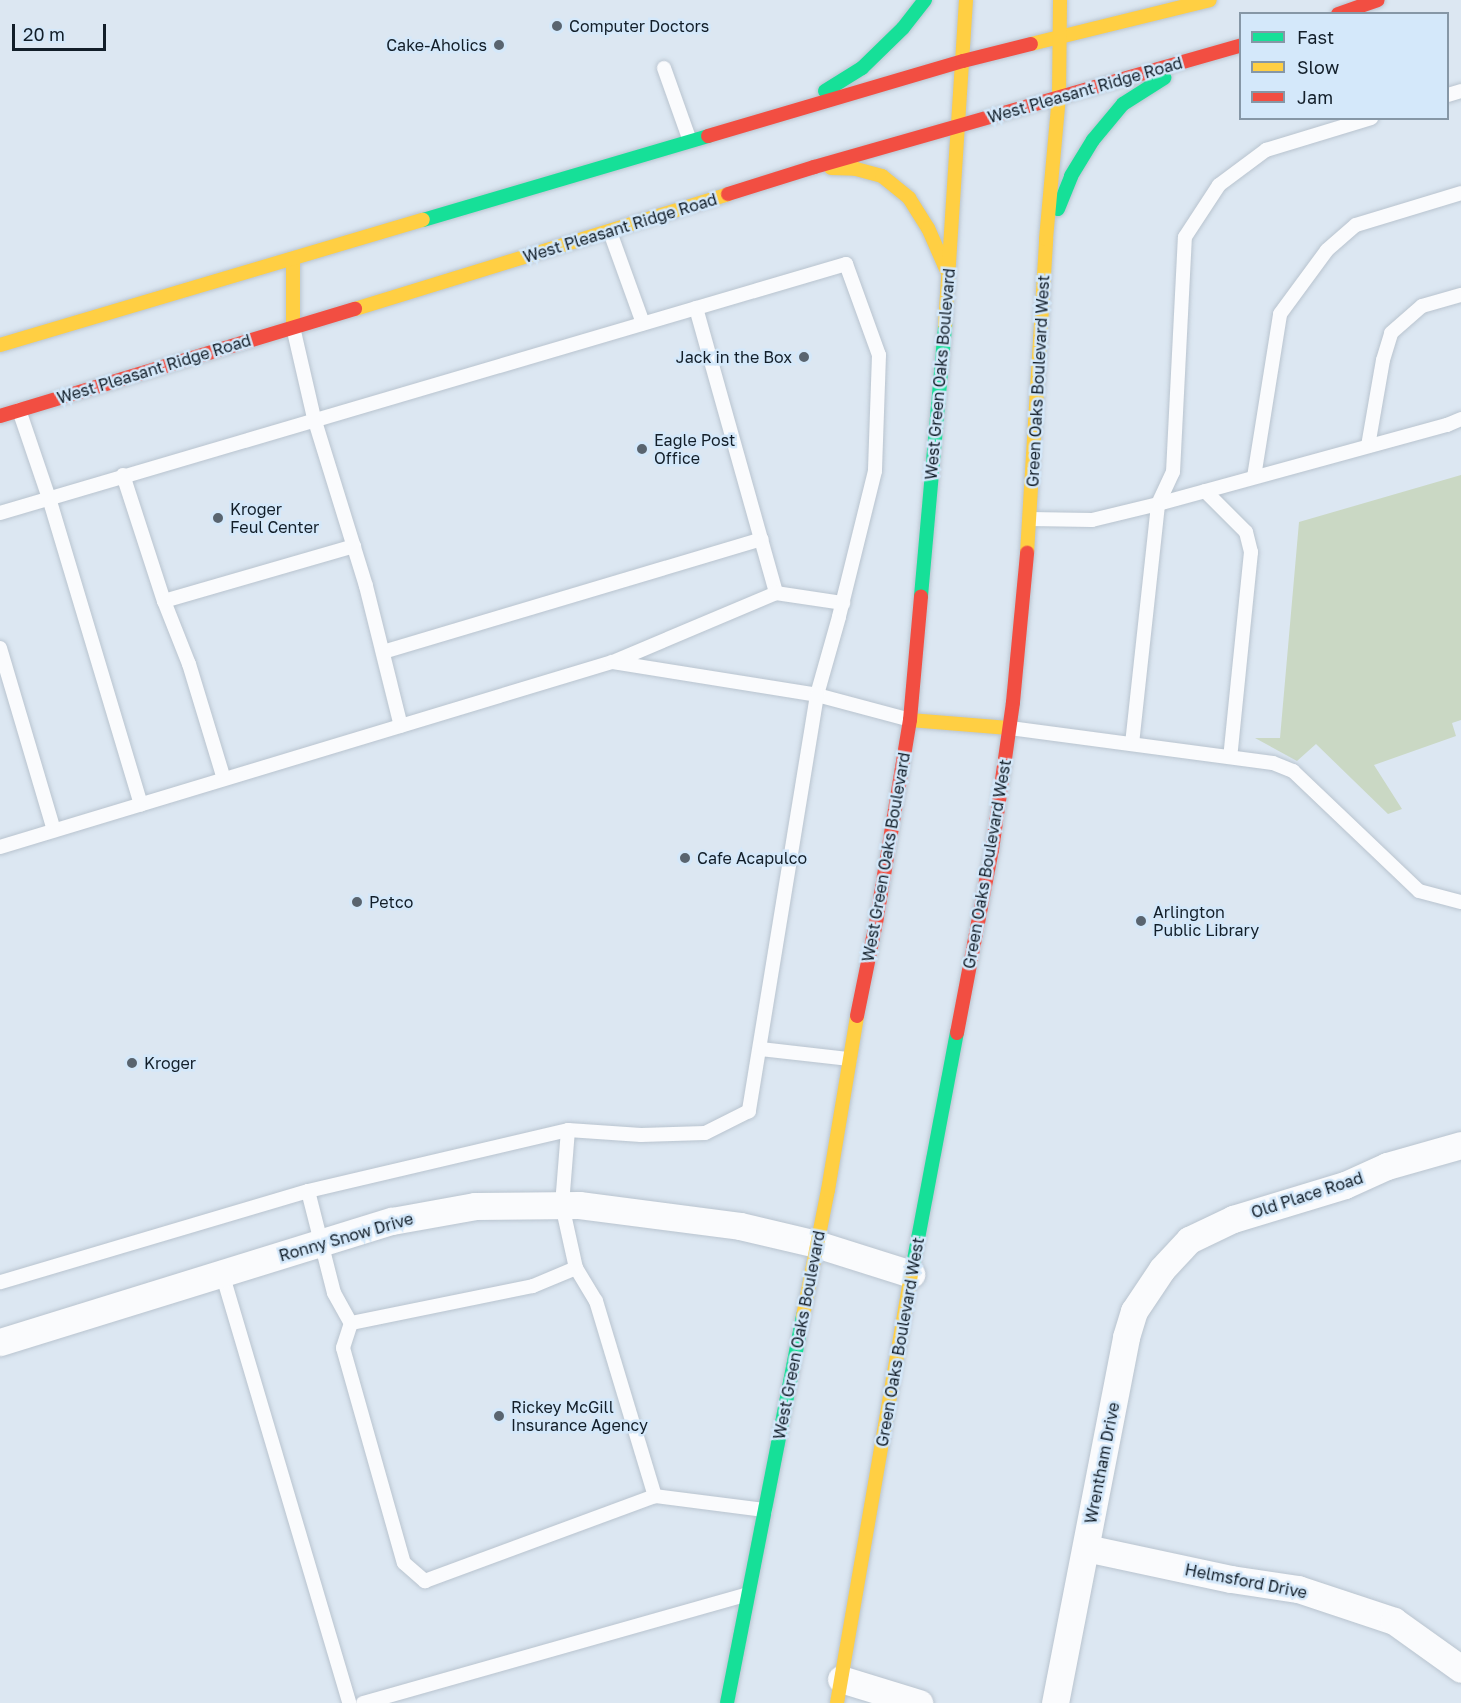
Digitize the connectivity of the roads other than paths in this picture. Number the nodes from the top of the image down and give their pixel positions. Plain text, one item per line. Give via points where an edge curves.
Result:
1 (925, 0) edge
2 (966, 0) edge
3 (1060, 0) edge
4 (1210, 0) edge
5 (1378, 0) edge
6 (1344, 12) edge
7 (1060, 37) junction
8 (1239, 46) edge
9 (1219, 53) junction
10 (963, 61) junction
11 (664, 68) dead end
12 (1059, 97) junction
13 (794, 111) junction
14 (1364, 120) edge
15 (958, 126) junction
16 (690, 141) junction
17 (814, 167) junction
18 (1461, 193) edge
19 (610, 232) junction
20 (1046, 239) junction
21 (293, 258) junction
22 (948, 275) junction
23 (1461, 295) edge
24 (696, 308) junction
25 (643, 323) junction
26 (293, 327) junction
27 (0, 345) edge
28 (19, 410) junction
29 (0, 416) edge
30 (314, 418) junction
31 (1461, 419) edge
32 (1368, 446) junction
33 (123, 475) junction
34 (1254, 477) junction
35 (1205, 491) junction
36 (49, 498) junction
37 (1158, 504) junction
38 (0, 513) edge
39 (1030, 519) junction
40 (762, 539) junction
41 (354, 546) junction
42 (776, 593) junction
43 (164, 601) junction
44 (843, 603) junction
45 (0, 648) edge
46 (383, 652) junction
47 (612, 662) junction
48 (816, 696) junction
49 (910, 720) junction
50 (401, 726) junction
51 (1010, 728) junction
52 (1132, 744) junction
53 (1230, 757) junction
54 (224, 779) junction
55 (141, 804) junction
56 (54, 830) junction
57 (0, 847) edge
58 (1461, 902) edge
59 (761, 1049) junction
60 (849, 1059) junction
61 (568, 1130) junction
62 (1461, 1145) edge
63 (308, 1191) junction
64 (562, 1205) junction
65 (1189, 1240) joint
66 (320, 1243) junction
67 (816, 1244) junction
68 (576, 1268) junction
69 (222, 1273) junction
70 (911, 1274) junction
71 (0, 1281) edge
72 (351, 1324) junction
73 (0, 1342) edge
74 (655, 1496) junction
75 (765, 1510) junction
76 (1086, 1548) junction
77 (748, 1594) junction
78 (1461, 1669) edge
79 (839, 1691) edge
80 (348, 1703) edge
81 (363, 1703) edge
82 (727, 1703) edge
83 (919, 1703) edge
84 (1055, 1703) edge

1 - 13 main road via 903,28 861,68
2 - 10 main road, West Green Oaks Boulevard
3 - 7 main road, Green Oaks Boulevard West
4 - 7 main road
5 - 6 main road
7 - 10 main road
7 - 12 main road, Green Oaks Boulevard West
8 - 9 main road, West Pleasant Ridge Road
9 - 12 main road, West Pleasant Ridge Road
9 - 20 main road via 1153,84 1123,104 1093,140 1071,176
10 - 13 main road
10 - 15 main road, West Green Oaks Boulevard
11 - 16 lane
12 - 15 main road, West Pleasant Ridge Road
12 - 20 main road, Green Oaks Boulevard West
13 - 16 main road
14 - 37 lane via 1266,150 1219,184 1185,237 1173,472
15 - 17 main road, West Pleasant Ridge Road
15 - 22 main road, West Green Oaks Boulevard
16 - 21 main road
17 - 19 main road, West Pleasant Ridge Road
17 - 22 main road via 856,169 882,176 909,198 928,228
18 - 34 lane via 1356,225 1327,250 1280,314
19 - 25 lane
19 - 26 main road, West Pleasant Ridge Road
20 - 39 main road, Green Oaks Boulevard West
21 - 26 main road
21 - 27 main road
22 - 49 main road, West Green Oaks Boulevard
23 - 32 lane via 1422,306 1391,333
24 - 25 lane
24 - 40 lane
24 - 44 lane via 846,264 879,355 875,471
25 - 30 lane
26 - 28 main road, West Pleasant Ridge Road
26 - 30 lane
28 - 29 main road, West Pleasant Ridge Road
28 - 36 lane
30 - 33 lane
30 - 41 lane
31 - 32 lane
32 - 34 lane
33 - 36 lane
33 - 43 lane
34 - 35 lane
35 - 37 lane
35 - 53 lane via 1246,532 1251,552
36 - 38 lane
36 - 55 lane
37 - 39 lane via 1092,520
37 - 52 lane
39 - 51 main road, Green Oaks Boulevard West
40 - 42 lane
40 - 46 lane
41 - 43 lane
41 - 46 lane
42 - 44 lane
42 - 47 lane
43 - 54 lane via 189,664
44 - 48 lane
45 - 56 lane
46 - 50 lane
47 - 48 lane
47 - 50 lane
48 - 49 lane
48 - 59 lane
49 - 51 main road
49 - 60 main road, West Green Oaks Boulevard
50 - 54 lane
51 - 52 lane
51 - 70 main road, Green Oaks Boulevard West via 992,850
52 - 53 lane
53 - 58 lane via 1273,763 1293,771 1419,891
54 - 55 lane
55 - 56 lane
56 - 57 lane
59 - 60 lane
59 - 61 lane via 749,1111 705,1133 641,1135
60 - 67 main road, West Green Oaks Boulevard
61 - 63 lane
61 - 64 lane
62 - 65 street, Old Place Road via 1233,1219
63 - 66 lane
63 - 71 lane
64 - 66 street, Ronny Snow Drive via 475,1206 392,1221
64 - 67 street, Ronny Snow Drive via 740,1226
64 - 68 lane
65 - 76 street, Wrentham Drive via 1162,1269 1134,1311
66 - 69 street, Ronny Snow Drive
66 - 72 lane via 334,1293
67 - 70 street, Ronny Snow Drive
67 - 75 main road, West Green Oaks Boulevard
68 - 72 lane via 532,1286
68 - 74 lane via 596,1301
69 - 73 street, Ronny Snow Drive
69 - 80 lane
70 - 79 main road, Green Oaks Boulevard West
72 - 74 lane via 344,1348 404,1563 425,1581
74 - 75 lane
75 - 77 main road, West Green Oaks Boulevard
76 - 78 street, Helmsford Drive via 1298,1589 1394,1621
76 - 84 street, Wrentham Drive
77 - 81 lane
77 - 82 main road, West Green Oaks Boulevard
79 - 83 street

